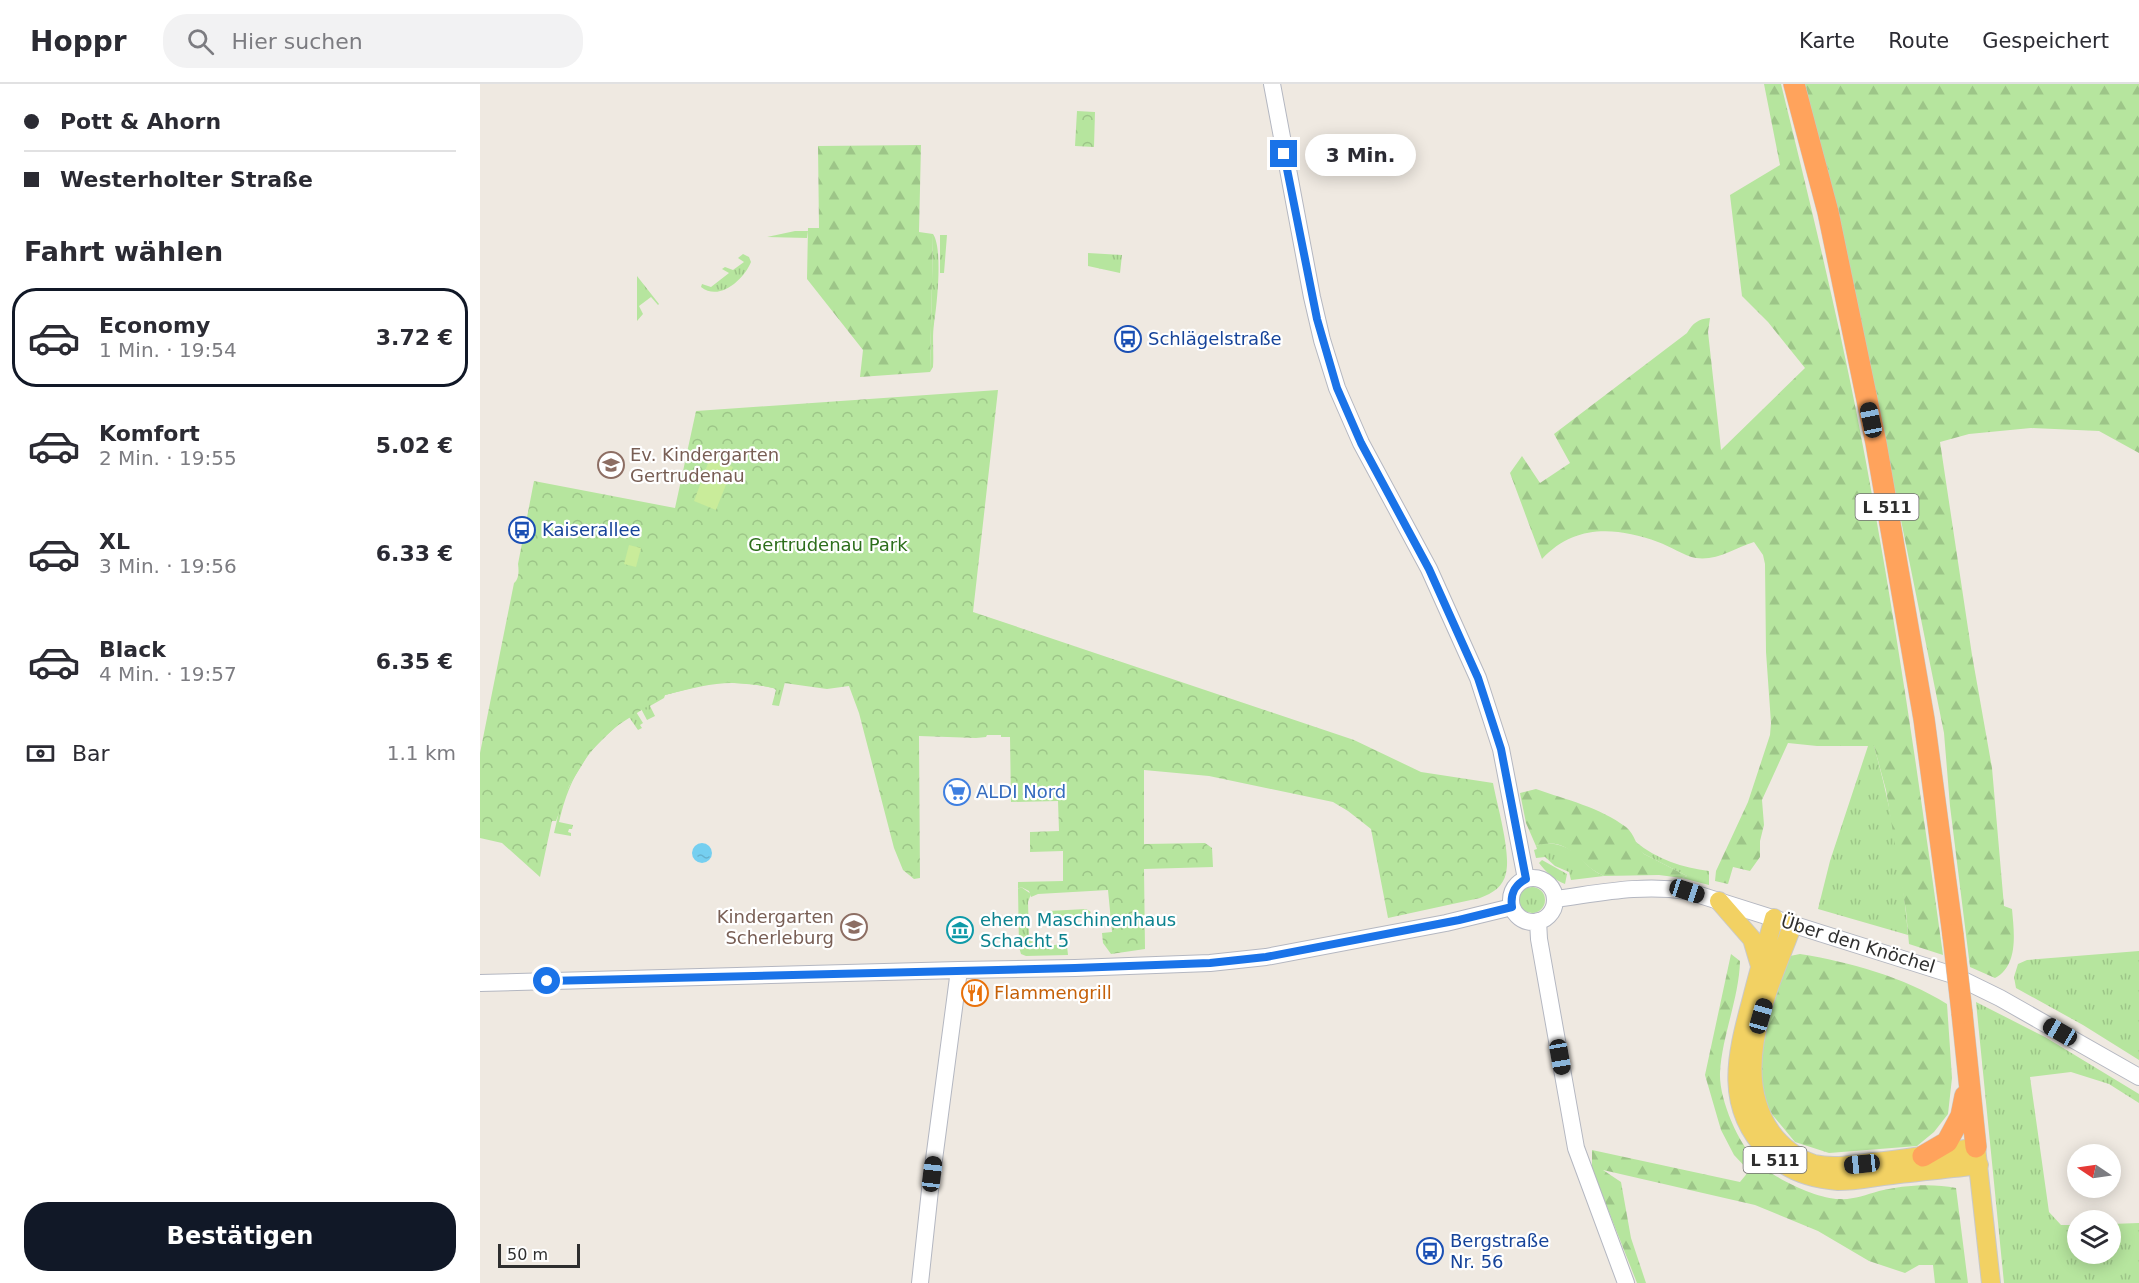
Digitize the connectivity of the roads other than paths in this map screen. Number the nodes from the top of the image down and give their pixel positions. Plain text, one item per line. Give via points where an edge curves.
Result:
1 (1272, 84) edge
2 (1794, 84) edge
3 (1526, 879) junction
4 (1555, 899) junction
5 (1719, 902) junction
6 (1512, 907) junction
7 (1774, 918) junction
8 (1538, 921) junction
9 (1792, 924) junction
10 (1760, 966) junction
11 (959, 970) junction
12 (480, 983) edge
13 (1968, 1065) junction
14 (2139, 1077) edge
15 (1923, 1156) junction
16 (1977, 1156) junction
17 (1990, 1278) edge
18 (920, 1283) edge
19 (1626, 1283) edge

1 - 3 street via 1312,297 1333,377 1356,433 1429,569 1478,678 1501,749
2 - 13 highway, L 511, bridge via 1828,212 1876,443 1924,719
3 - 4 street via 1542,880
3 - 6 street via 1515,887
4 - 5 street, Über den Knöchel via 1662,887
4 - 8 street via 1552,910
5 - 7 street, Über den Knöchel
5 - 10 main road via 1752,939
6 - 8 street via 1520,917
6 - 11 street via 1266,957 1165,965
7 - 9 street, Über den Knöchel
7 - 10 main road, L 511
8 - 19 street via 1576,1148
9 - 14 street, Über den Knöchel via 1953,975
9 - 15 main road, L 511 via 1752,1055 1751,1077 1761,1118 1776,1139 1813,1164 1840,1166
10 - 16 main road, L 511 via 1736,1077 1749,1128 1776,1160 1811,1178 1840,1181
11 - 12 street
11 - 18 street
13 - 15 highway, L 511 via 1965,1102 1955,1129 1947,1142
13 - 16 highway, L 511
15 - 16 main road, L 511
16 - 17 main road, L 511

